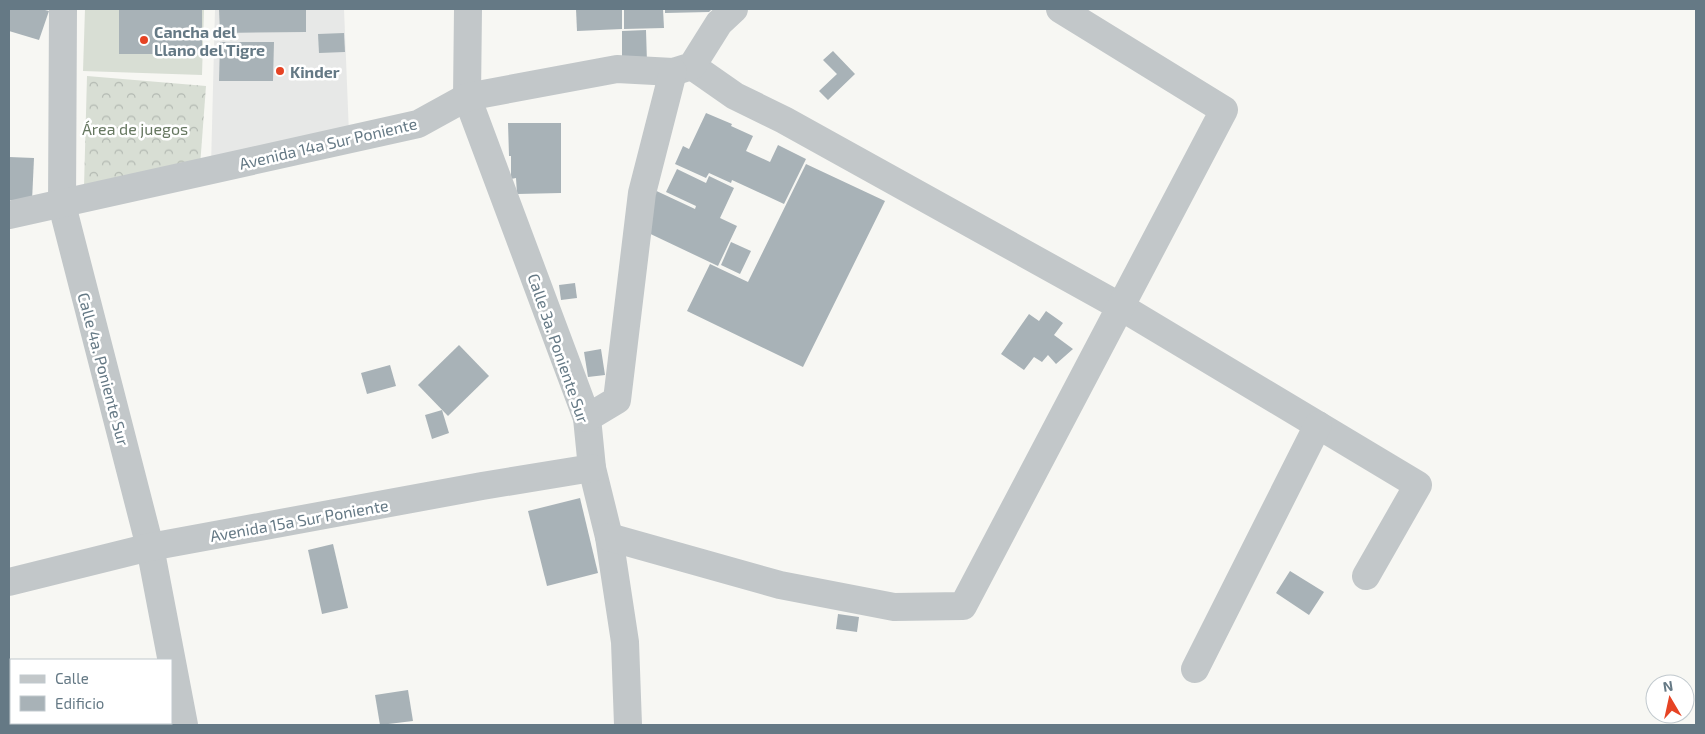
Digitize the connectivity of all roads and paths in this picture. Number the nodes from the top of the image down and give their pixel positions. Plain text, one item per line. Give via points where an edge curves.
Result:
1 (63, 9) edge
2 (468, 9) edge
3 (734, 9) edge
4 (1060, 9) edge
5 (683, 69) junction
6 (467, 97) junction
7 (62, 205) junction
8 (9, 216) edge
9 (1121, 307) junction
10 (586, 418) junction
11 (1318, 425) junction
12 (592, 468) junction
13 (609, 537) junction
14 (150, 547) junction
15 (1366, 576) dead end
16 (9, 582) edge
17 (171, 659) edge
18 (172, 662) edge
19 (1195, 669) dead end
20 (184, 725) edge
21 (628, 725) edge

1 - 7 street, Calle 4a. Poniente Sur
2 - 6 street, Calle 3a. Poniente Sur
3 - 5 street
4 - 9 street via 1224,110
5 - 6 street, Avenida 14a Sur Poniente via 617,69
5 - 9 street via 784,120
5 - 10 street via 642,193 617,400
6 - 7 street, Avenida 14a Sur Poniente via 418,124
6 - 10 street, Calle 3a. Poniente Sur
7 - 8 street, Avenida 14a Sur Poniente
7 - 14 street, Calle 4a. Poniente Sur
9 - 11 street
9 - 13 street via 963,606 894,608 780,586
10 - 12 street, Calle 3a. Poniente Sur
11 - 15 street via 1418,485
11 - 19 street
12 - 13 street, Calle 3a. Poniente Sur
12 - 14 street, Avenida 15a Sur Poniente
13 - 21 street, Calle 3a. Poniente Sur via 625,642
14 - 16 street, Avenida 15a Sur Poniente
14 - 17 street, Calle 4a. Poniente Sur
18 - 20 street, Calle 4a. Poniente Sur

